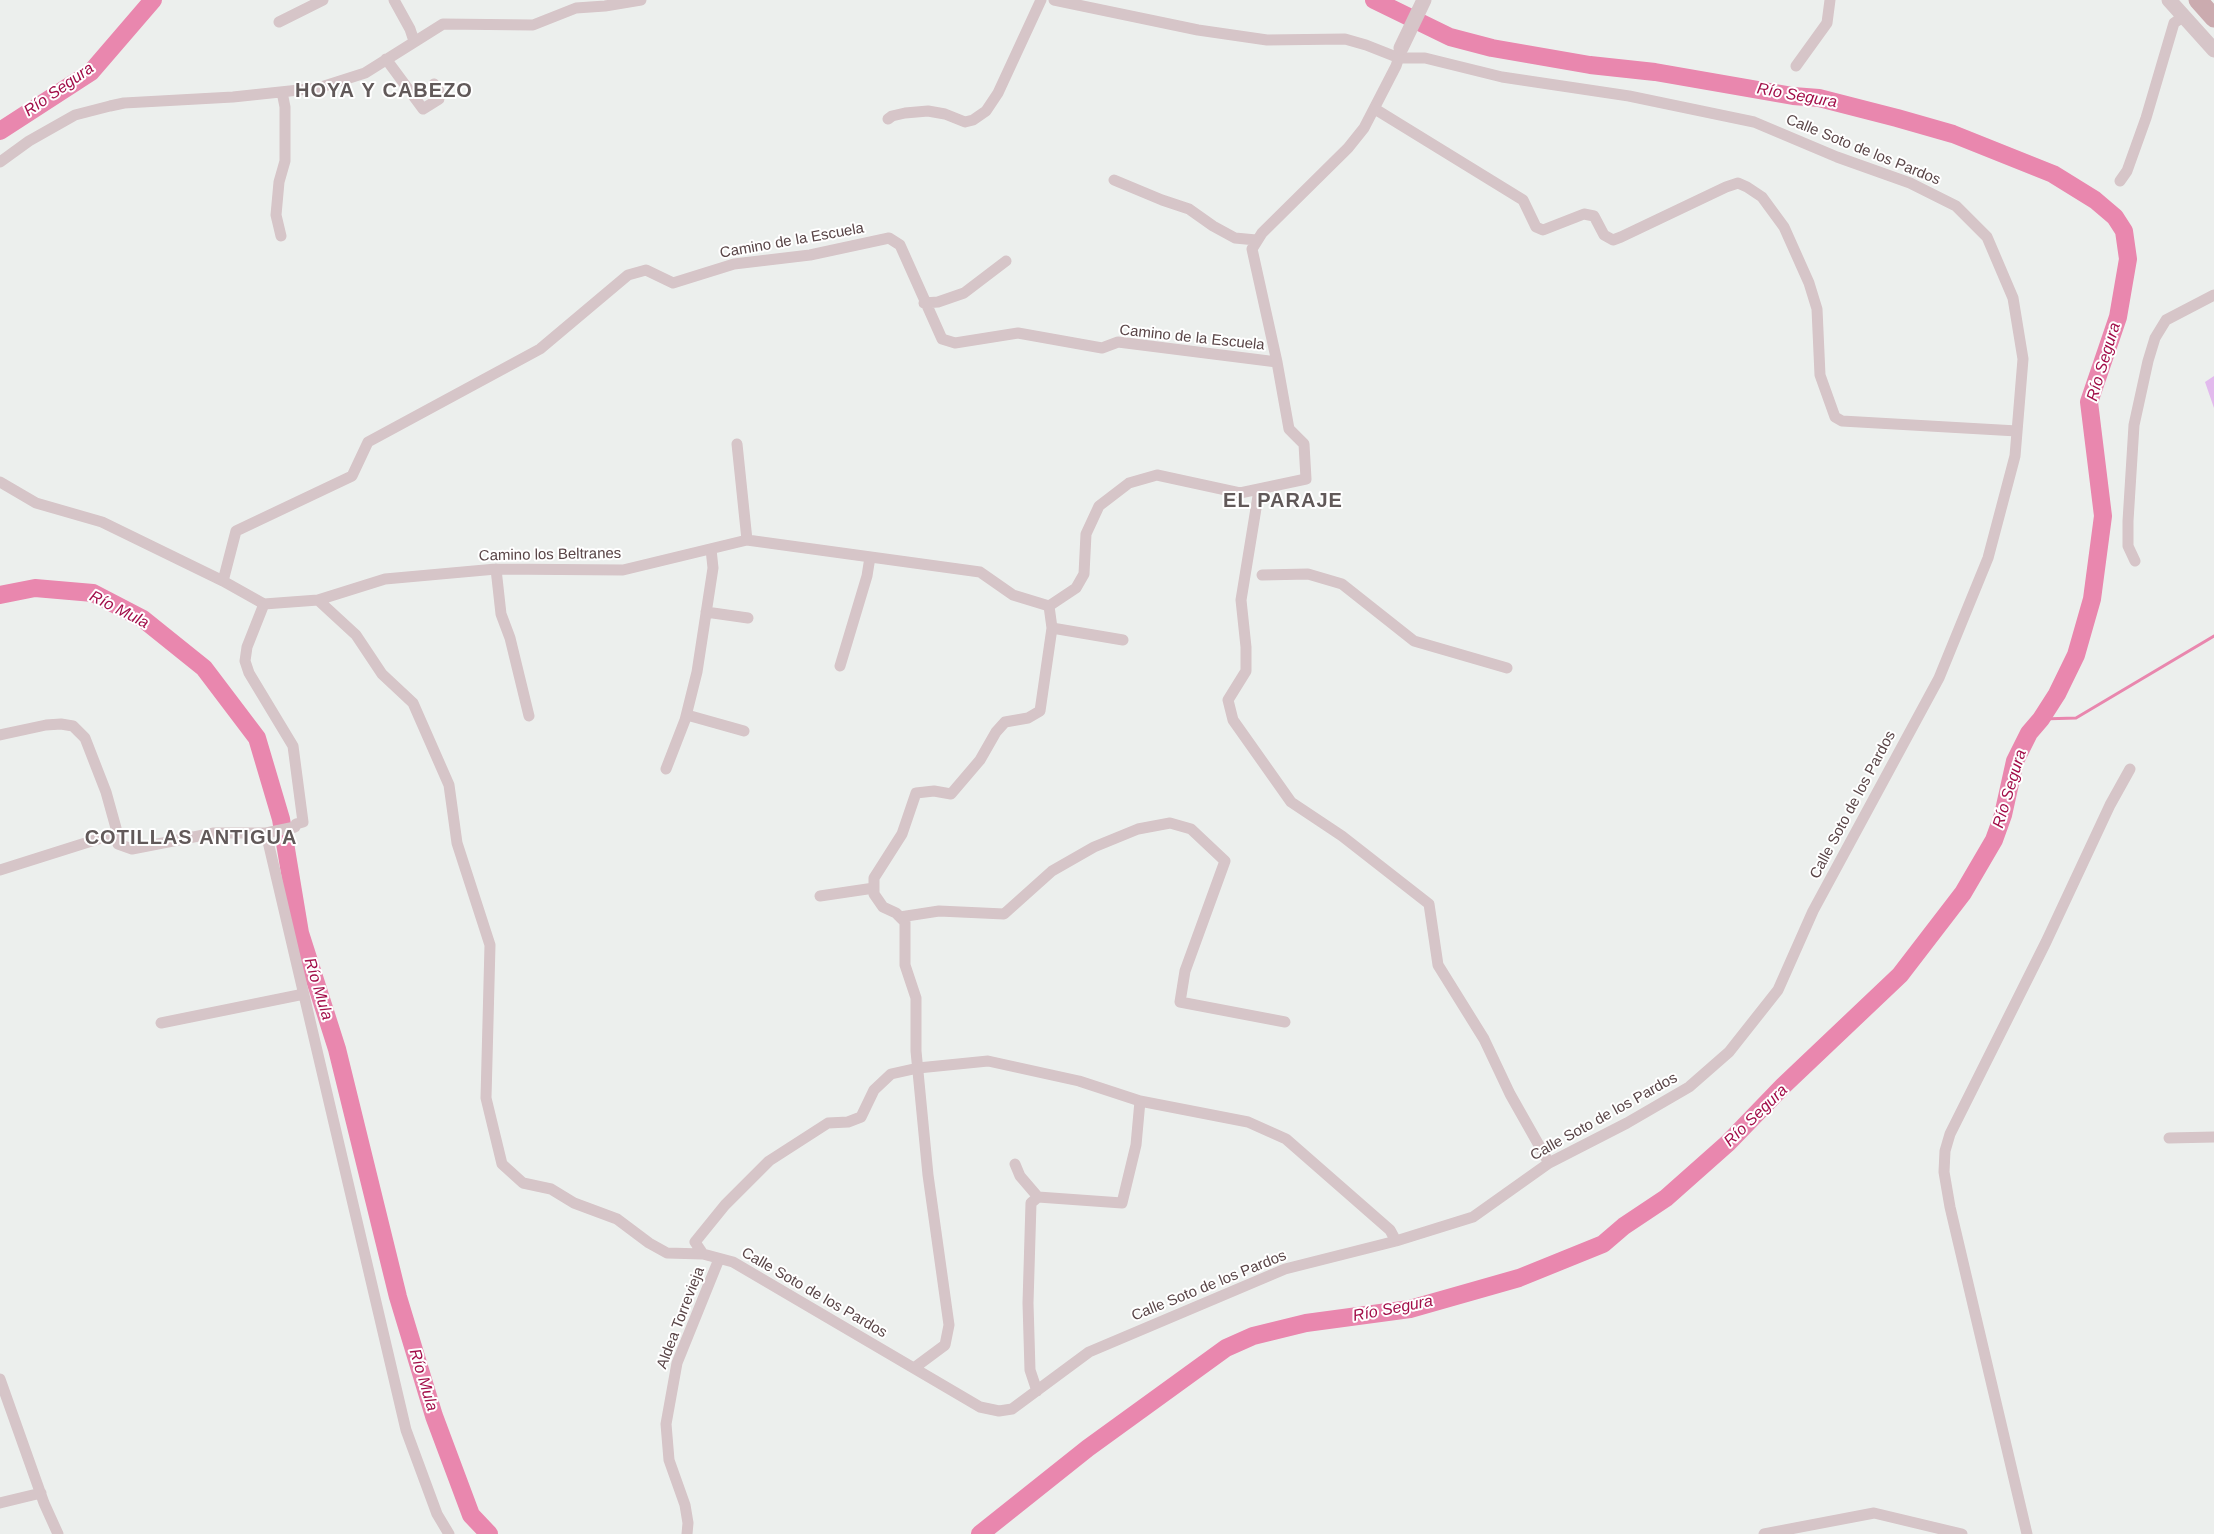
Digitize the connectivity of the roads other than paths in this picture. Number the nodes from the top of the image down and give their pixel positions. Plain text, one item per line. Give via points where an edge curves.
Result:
1 (323, 0) edge
2 (394, 0) edge
3 (641, 0) edge
4 (1041, 0) edge
5 (1054, 0) edge
6 (1830, 0) edge
7 (2169, 0) edge
8 (2198, 0) edge
9 (1423, 2) edge
10 (2184, 16) junction
11 (2214, 18) edge
12 (279, 22) dead end
13 (414, 41) junction
14 (2214, 50) edge
15 (1400, 53) junction
16 (386, 59) junction
17 (1796, 66) dead end
18 (434, 84) dead end
19 (282, 92) junction
20 (1374, 109) junction
21 (888, 119) dead end
22 (0, 162) edge
23 (1114, 180) dead end
24 (2120, 181) dead end
25 (281, 236) dead end
26 (1256, 240) junction
27 (1006, 262) dead end
28 (2214, 295) edge
29 (924, 303) junction
30 (1277, 362) junction
31 (2017, 432) junction
32 (737, 444) dead end
33 (0, 482) edge
34 (1259, 490) junction
35 (747, 540) junction
36 (711, 549) junction
37 (870, 556) junction
38 (2136, 562) dead end
39 (496, 569) junction
40 (1262, 575) dead end
41 (223, 581) junction
42 (318, 600) junction
43 (264, 604) junction
44 (1049, 606) junction
45 (706, 612) junction
46 (748, 618) dead end
47 (1052, 628) junction
48 (1123, 640) dead end
49 (840, 666) dead end
50 (1507, 668) dead end
51 (686, 715) junction
52 (530, 716) dead end
53 (744, 731) dead end
54 (0, 735) edge
55 (666, 769) dead end
56 (2130, 769) dead end
57 (116, 833) junction
58 (266, 833) junction
59 (0, 870) edge
60 (874, 888) junction
61 (820, 896) dead end
62 (900, 917) junction
63 (304, 994) junction
64 (1285, 1022) dead end
65 (161, 1023) dead end
66 (918, 1068) junction
67 (1140, 1101) junction
68 (2214, 1137) edge
69 (2169, 1138) dead end
70 (1549, 1163) junction
71 (1015, 1164) dead end
72 (1038, 1197) junction
73 (1396, 1241) junction
74 (703, 1254) junction
75 (720, 1259) junction
76 (914, 1368) junction
77 (0, 1379) edge
78 (1037, 1391) junction
79 (41, 1493) junction
80 (0, 1503) edge
81 (58, 1534) edge
82 (449, 1534) edge
83 (687, 1534) edge
84 (1764, 1534) edge
85 (1962, 1534) edge
86 (2028, 1534) edge

1 - 12 street
2 - 13 street
3 - 13 street via 576,8 533,25 443,24
4 - 21 street via 998,93 986,111 965,122 928,111 905,113
5 - 15 street, Calle Soto de los Pardos via 1198,30 1267,40 1345,39
6 - 17 street via 1827,23
7 - 10 street
8 - 11 main road
9 - 15 street
10 - 14 street
10 - 24 street via 2174,23 2146,118 2127,171
13 - 16 street
15 - 20 street
15 - 31 street, Calle Soto de los Pardos via 1502,77 1629,96 1754,122 1910,183 1956,206 1987,237 2013,298 2023,359
16 - 18 street via 423,109 439,99 439,91
16 - 19 street via 365,73 318,88
19 - 22 street via 124,103 75,115
19 - 25 street via 285,161 279,182 276,216
20 - 26 street via 1348,148
20 - 31 street via 1523,200 1536,227 1543,230 1584,214 1594,216 1604,235 1613,240 1726,187 1738,183 1747,186 1762,197 1784,227 1809,283 1817,309 1820,375 1835,417 1842,421
23 - 26 street via 1189,209 1236,238
26 - 30 street via 1252,249
27 - 29 street via 964,293
28 - 38 street via 2166,320 2155,338 2148,361 2134,425 2128,521 2128,546
29 - 30 street, Camino de la Escuela via 942,339 955,343 1018,333 1102,348 1118,342
29 - 41 street, Camino de la Escuela via 900,245 889,238 810,255 734,264 673,283 646,270 628,275 540,348 368,442 352,476 236,531
30 - 34 street via 1289,429 1304,444 1306,479
31 - 70 street, Calle Soto de los Pardos via 2015,456 1988,558 1939,678 1813,911 1778,990 1729,1052 1689,1087
32 - 35 street
33 - 41 street via 36,503 102,522
34 - 44 street via 1240,492 1157,475 1129,483 1099,506 1086,534 1084,574 1076,588
34 - 70 street via 1241,600 1246,671 1228,700 1233,720 1292,802 1342,836 1429,904 1438,965 1484,1039 1510,1094
35 - 36 street, Camino los Beltranes
35 - 37 street, Camino los Beltranes
36 - 39 street, Camino los Beltranes via 623,570
36 - 45 street via 713,568
37 - 44 street, Camino los Beltranes via 980,572 1013,595
37 - 49 street
39 - 42 street, Camino los Beltranes via 385,579
39 - 52 street via 501,614
40 - 50 street via 1308,574 1342,584 1414,641
41 - 43 street
42 - 43 street, Camino los Beltranes
42 - 74 street, Calle Soto de los Pardos via 356,635 382,674 413,703 449,786 457,843 490,945 486,1098 502,1164 523,1183 550,1189 574,1204 617,1219 649,1244 667,1253
43 - 58 street via 245,660 249,674 292,746 303,822
44 - 47 street
45 - 46 street
45 - 51 street via 697,672
47 - 48 street
47 - 60 street via 1040,711 1028,718 1005,722 980,760 951,794 934,791 916,794 902,834 874,878
51 - 53 street
51 - 55 street
54 - 57 street via 46,725 73,726 85,738 106,792
56 - 86 street via 1950,1134 1945,1151 1944,1172 1950,1207
57 - 58 street via 118,844 132,849 214,834
57 - 59 street
58 - 63 street
60 - 61 street
60 - 62 street via 874,894 883,907
62 - 64 street via 939,911 1004,914 1052,871 1094,846 1138,829 1170,823 1191,829 1225,861 1185,971 1180,1002
62 - 66 street via 905,922 905,965 916,998
63 - 65 street
63 - 82 street via 406,1430 436,1514
66 - 67 street via 988,1061 1079,1081
66 - 74 street via 891,1074 874,1090 861,1117 848,1122 828,1123 769,1161 725,1205 695,1242
66 - 76 street via 928,1175 949,1325 945,1344
67 - 72 street via 1136,1144 1122,1203
67 - 73 street via 1248,1122 1286,1139 1390,1230
68 - 69 street
70 - 73 street, Calle Soto de los Pardos via 1473,1217
71 - 72 street via 1020,1176
72 - 78 street via 1031,1203 1028,1303 1030,1370
73 - 78 street, Calle Soto de los Pardos via 1285,1269 1089,1352
74 - 75 street, Calle Soto de los Pardos
75 - 76 street, Calle Soto de los Pardos via 733,1262
75 - 83 street, Aldea Torrevieja via 677,1362 666,1424 669,1460 685,1505
76 - 78 street, Calle Soto de los Pardos via 980,1407 999,1411 1012,1409
77 - 79 street
79 - 80 street
79 - 81 street
84 - 85 street via 1874,1513

